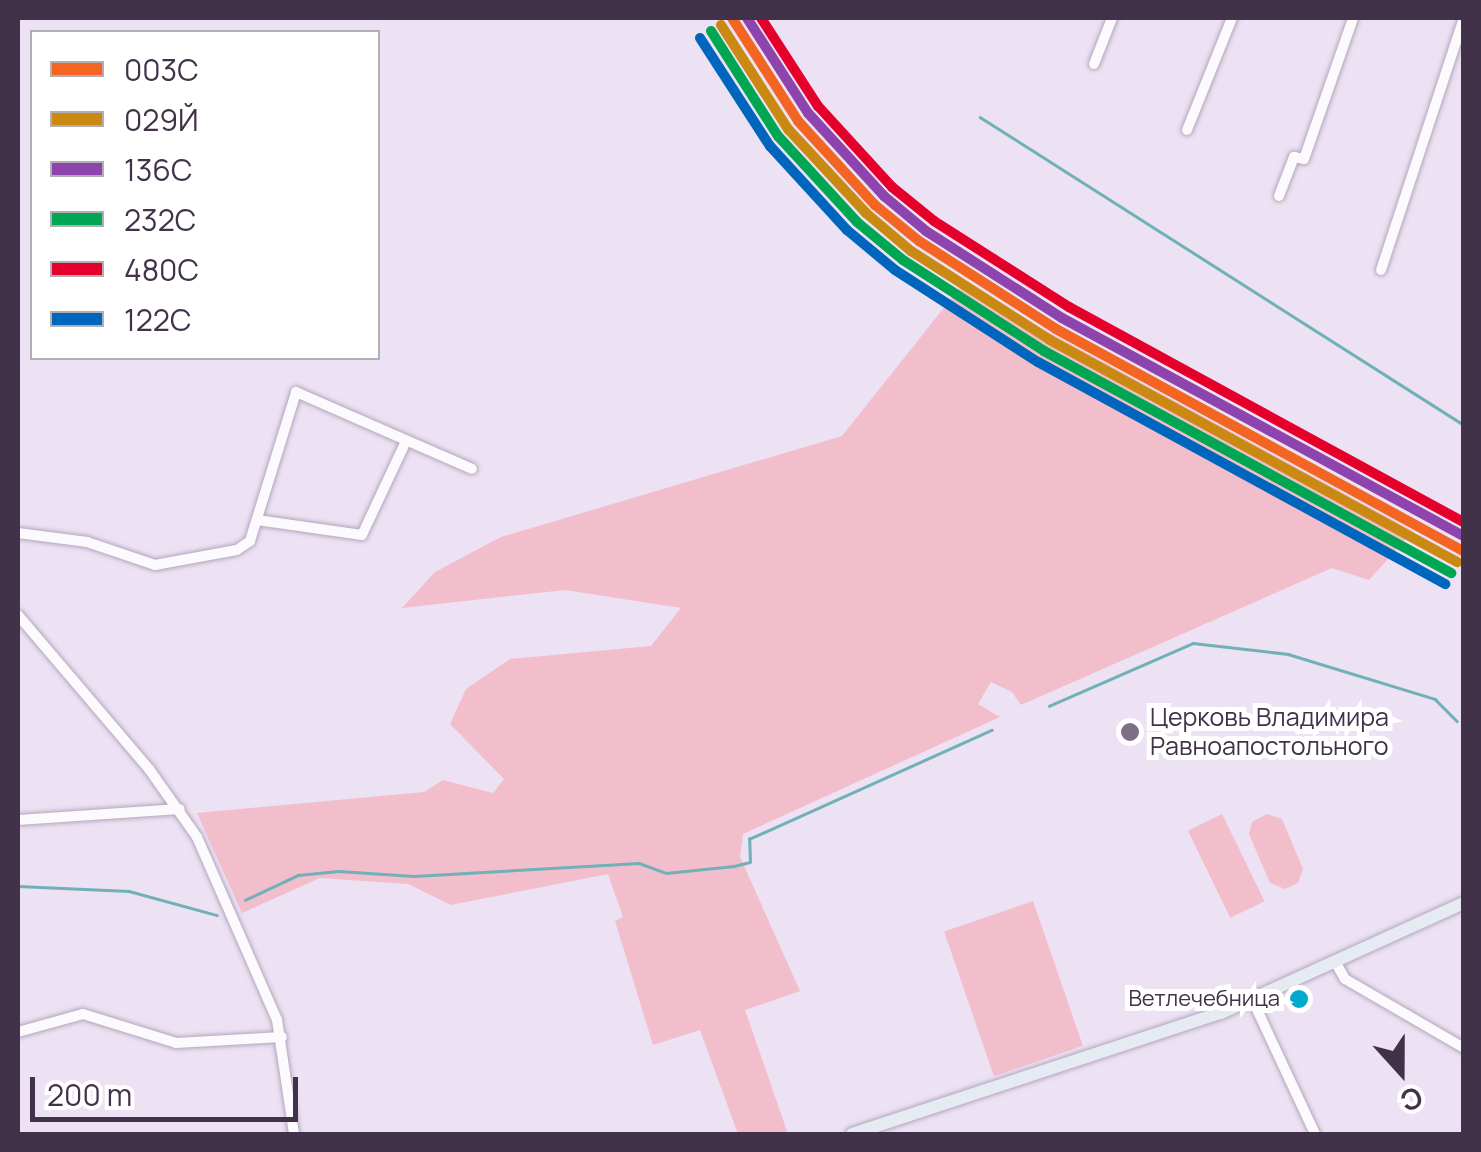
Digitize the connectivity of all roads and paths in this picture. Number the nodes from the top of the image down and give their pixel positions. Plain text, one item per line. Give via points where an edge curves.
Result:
1 (1112, 18) edge
2 (1232, 18) edge
3 (1353, 18) edge
4 (1464, 18) edge
5 (1094, 64) dead end
6 (1187, 130) dead end
7 (1279, 196) dead end
8 (1382, 270) dead end
9 (406, 441) junction
10 (472, 469) dead end
11 (257, 520) junction
12 (18, 533) edge
13 (18, 615) edge
14 (180, 810) junction
15 (18, 820) edge
16 (1463, 903) edge
17 (1336, 963) junction
18 (1253, 1000) junction
19 (18, 1032) edge
20 (282, 1037) junction
21 (1464, 1048) edge
22 (294, 1134) edge
23 (852, 1134) edge
24 (1315, 1134) edge

1 - 5 street
2 - 6 street
3 - 7 street via 1304,158 1294,156
4 - 8 street
9 - 10 street
9 - 11 street via 362,536
9 - 11 street via 296,392
11 - 12 street via 250,541 237,550 154,565 86,542
13 - 14 street
14 - 15 street
14 - 20 street via 228,900
16 - 17 main road
17 - 18 main road
17 - 21 street via 1345,979
18 - 23 main road
18 - 24 street via 1260,1028
19 - 20 street via 83,1014 176,1043
20 - 22 street

